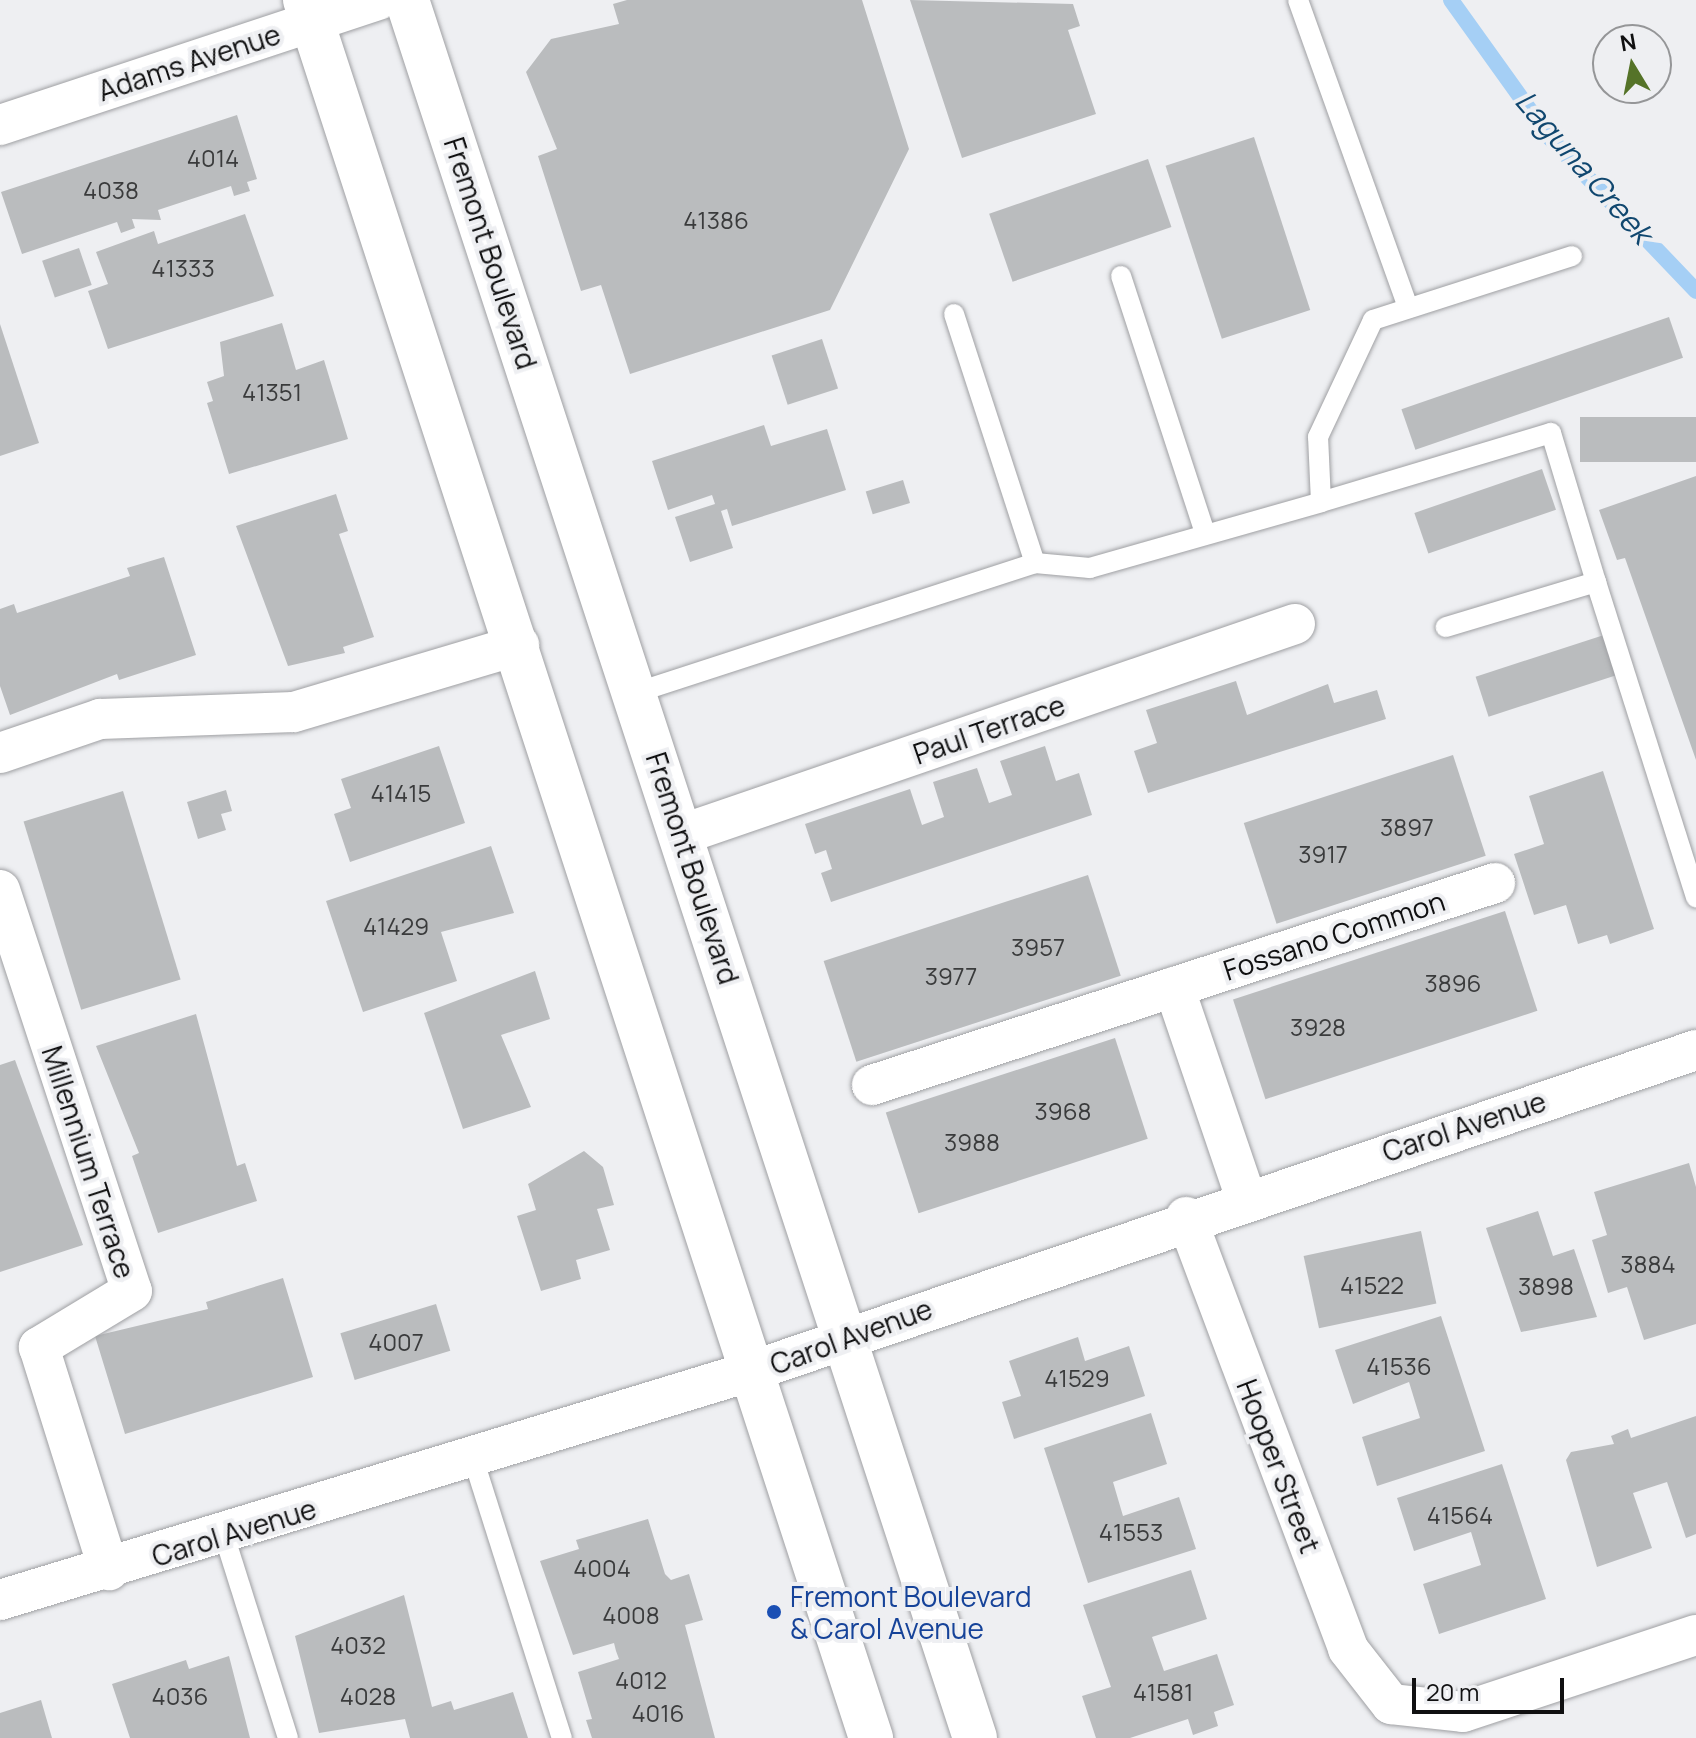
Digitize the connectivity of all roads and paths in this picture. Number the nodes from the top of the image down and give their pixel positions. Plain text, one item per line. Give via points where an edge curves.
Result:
1 (378, 0) edge
2 (407, 0) edge
3 (1298, 0) edge
4 (308, 11) edge
5 (0, 125) edge
6 (1572, 256) dead end
7 (1121, 276) dead end
8 (1408, 308) junction
9 (954, 314) dead end
10 (1321, 502) junction
11 (1205, 533) junction
12 (1035, 563) junction
13 (1596, 582) junction
14 (1295, 624) dead end
15 (1446, 627) dead end
16 (519, 645) junction
17 (635, 693) junction
18 (0, 753) edge
19 (683, 834) junction
20 (1495, 883) dead end
21 (0, 890) edge
22 (1696, 898) edge
23 (1174, 987) junction
24 (1696, 1050) edge
25 (872, 1085) dead end
26 (1246, 1198) junction
27 (1186, 1217) junction
28 (845, 1337) junction
29 (752, 1371) junction
30 (473, 1458) junction
31 (224, 1535) junction
32 (109, 1570) junction
33 (0, 1600) edge
34 (1696, 1635) edge
35 (288, 1738) edge
36 (562, 1738) edge
37 (871, 1738) edge
38 (975, 1738) edge

1 - 4 street, Adams Avenue
2 - 17 main road, Fremont Boulevard
3 - 8 lane
4 - 5 street, Adams Avenue
4 - 16 main road
6 - 8 lane
7 - 11 lane
8 - 10 lane via 1373,320 1318,437
9 - 12 lane
10 - 11 lane
10 - 13 lane via 1551,433
11 - 12 lane via 1090,568
12 - 17 lane
13 - 15 lane
13 - 22 lane
14 - 19 street, Paul Terrace
16 - 18 street via 294,712 100,719
16 - 29 main road
17 - 19 main road, Fremont Boulevard
19 - 28 main road, Fremont Boulevard
20 - 23 street, Fossano Common
21 - 32 street, Millennium Terrace via 132,1291 39,1347
23 - 25 street, Fossano Common
23 - 26 street
24 - 26 street, Carol Avenue
26 - 27 street, Carol Avenue
27 - 28 street, Carol Avenue
27 - 34 street, Hooper Street via 1348,1649 1391,1704 1463,1712
28 - 29 street, Carol Avenue
28 - 38 main road, Fremont Boulevard
29 - 30 street, Carol Avenue
29 - 37 main road
30 - 31 street, Carol Avenue
30 - 36 lane
31 - 32 street, Carol Avenue
31 - 35 lane
32 - 33 street, Carol Avenue

